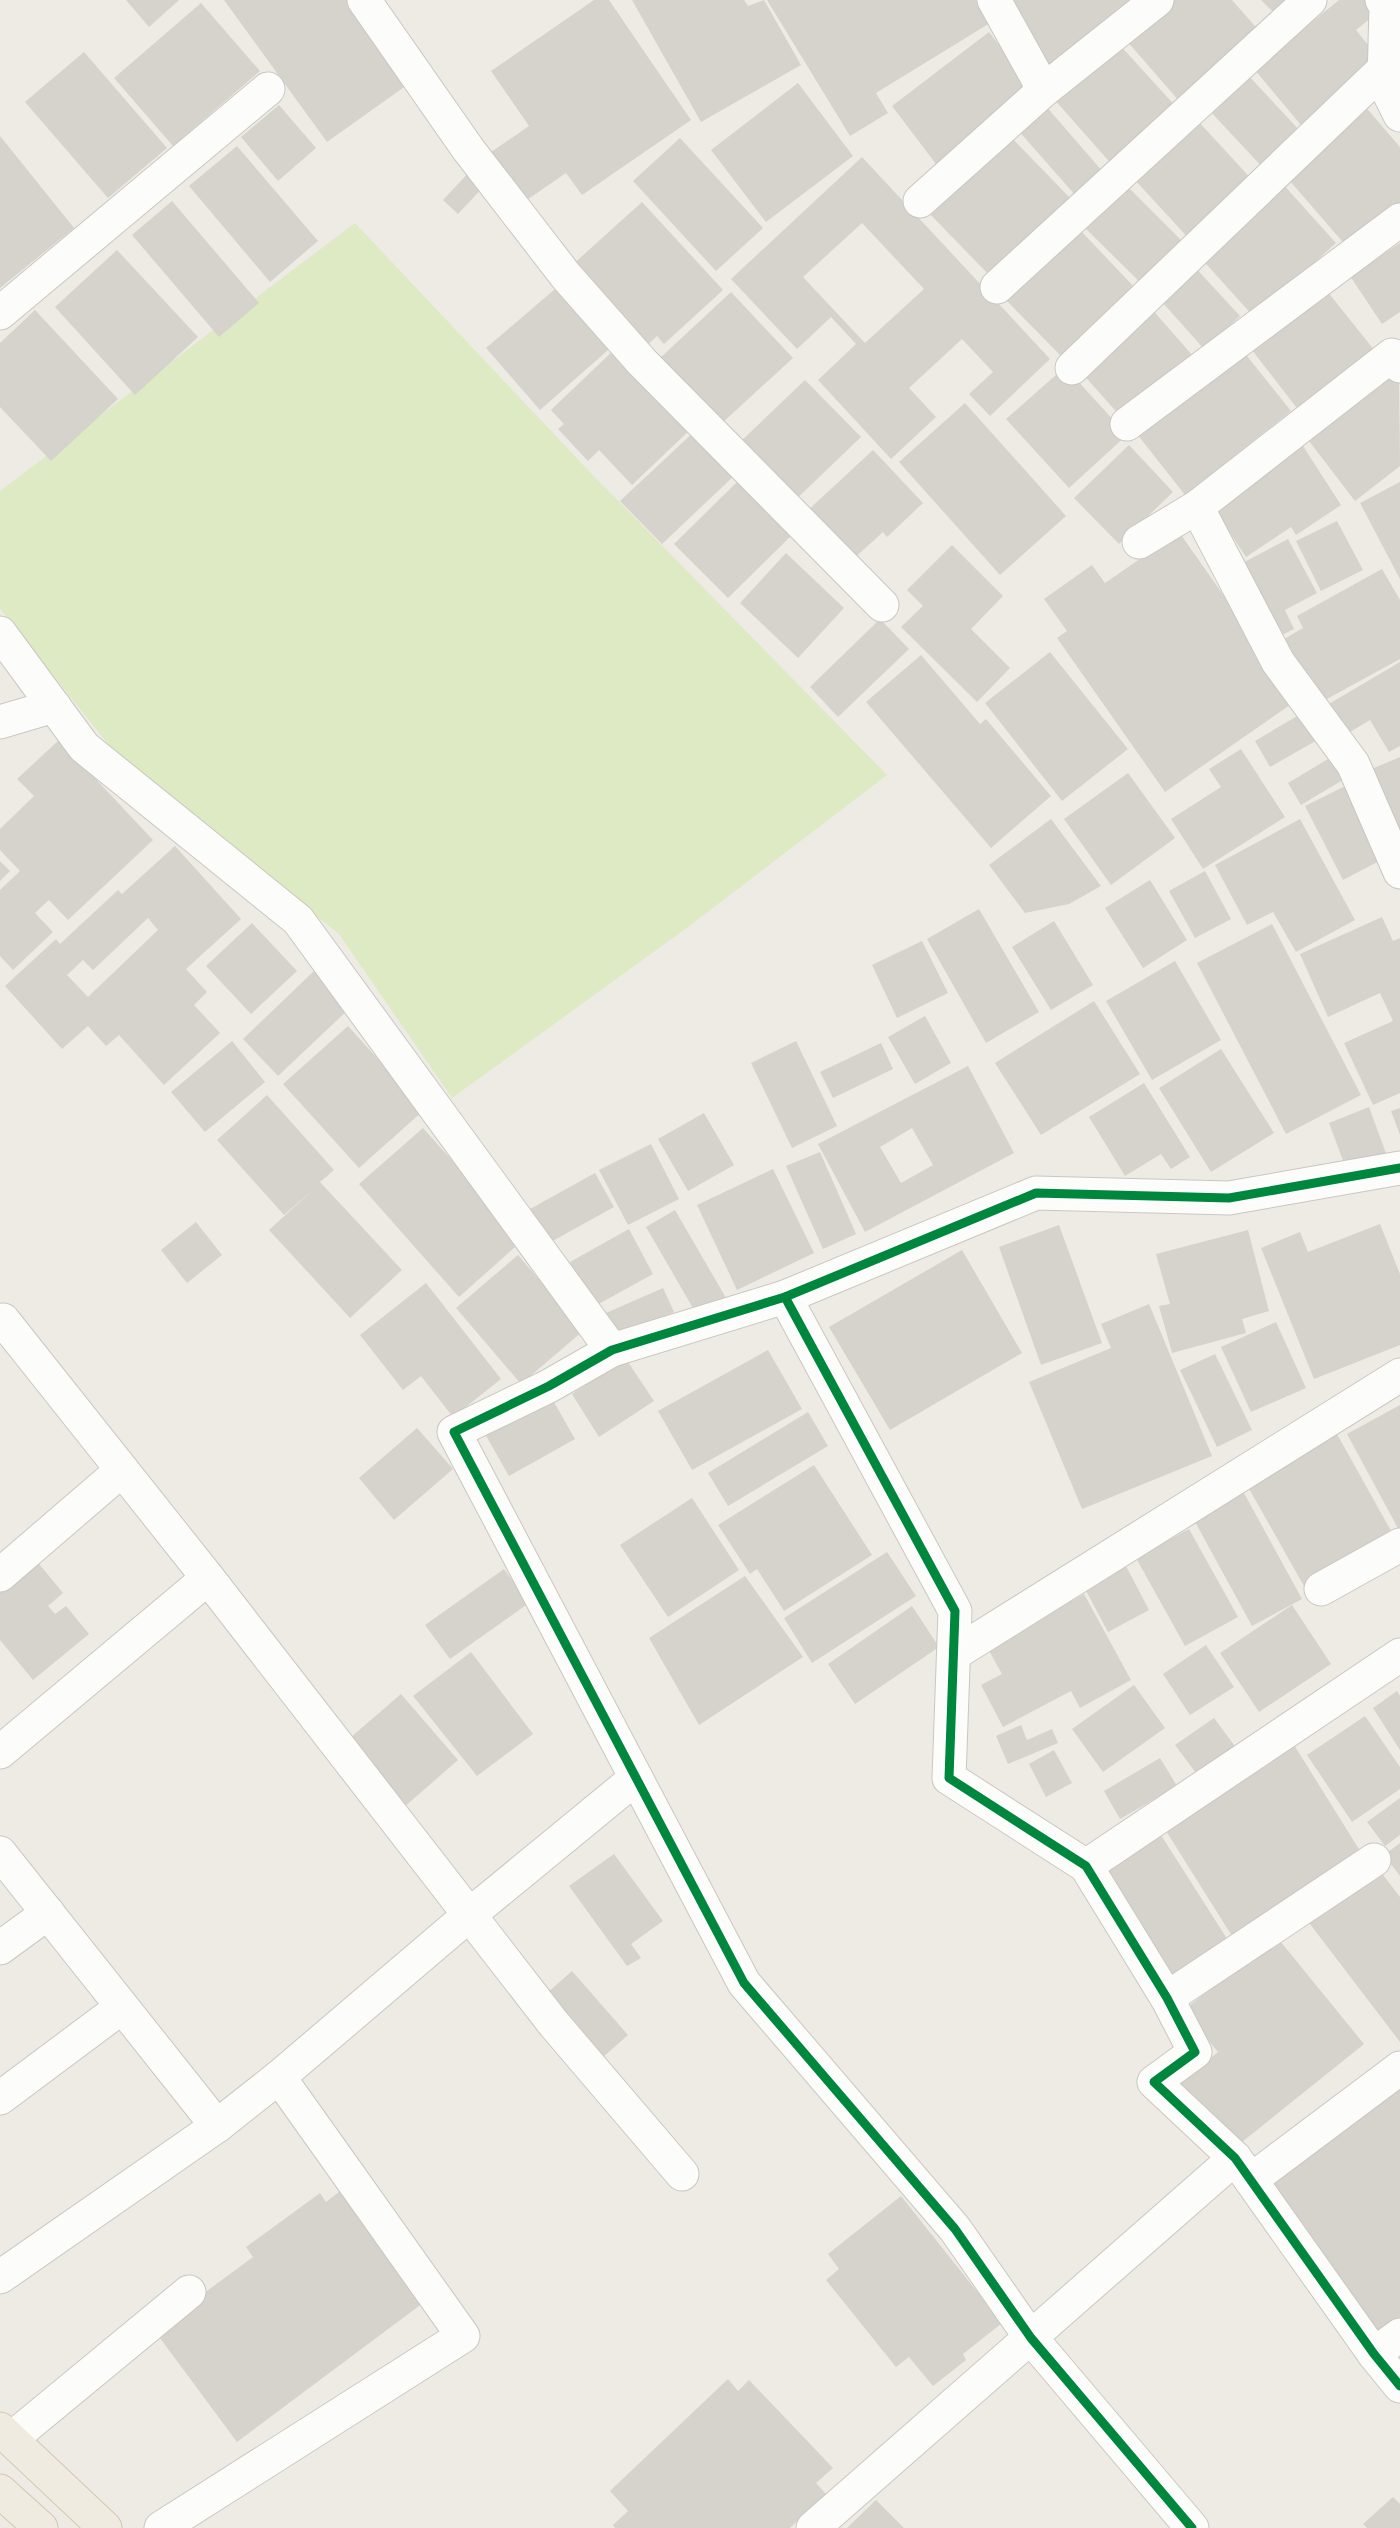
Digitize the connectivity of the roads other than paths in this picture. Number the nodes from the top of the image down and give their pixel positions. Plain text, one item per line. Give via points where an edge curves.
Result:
1 (364, 0) edge
2 (994, 0) edge
3 (1157, 0) edge
4 (1310, 0) edge
5 (1382, 0) edge
6 (1385, 68) junction
7 (268, 89) dead end
8 (1044, 90) junction
9 (1400, 116) edge
10 (920, 201) dead end
11 (1400, 220) edge
12 (997, 287) dead end
13 (0, 313) edge
14 (1400, 366) edge
15 (1072, 368) dead end
16 (1127, 424) dead end
17 (1197, 507) junction
18 (1139, 542) dead end
19 (882, 605) dead end
20 (0, 633) edge
21 (54, 706) junction
22 (0, 722) edge
23 (1400, 872) edge
24 (1398, 1172) edge
25 (785, 1297) junction
26 (0, 1323) edge
27 (612, 1350) junction
28 (1400, 1375) edge
29 (122, 1470) junction
30 (1400, 1545) edge
31 (0, 1575) edge
32 (208, 1578) junction
33 (1321, 1588) dead end
34 (954, 1654) junction
35 (1400, 1654) edge
36 (0, 1752) edge
37 (636, 1778) junction
38 (0, 1853) edge
39 (1374, 1860) dead end
40 (1086, 1866) junction
41 (48, 1913) junction
42 (468, 1916) junction
43 (0, 1948) edge
44 (1167, 1998) junction
45 (122, 2007) junction
46 (1400, 2068) edge
47 (279, 2077) junction
48 (0, 2098) edge
49 (217, 2126) junction
50 (1243, 2169) junction
51 (682, 2174) dead end
52 (0, 2277) edge
53 (189, 2292) dead end
54 (1400, 2335) edge
55 (1031, 2338) junction
56 (1374, 2354) junction
57 (1400, 2386) edge
58 (6, 2434) edge
59 (0, 2491) edge
60 (41, 2528) edge
61 (105, 2528) edge
62 (161, 2528) edge
63 (813, 2528) edge
64 (1192, 2528) edge

1 - 19 street via 468,149 566,276 642,362
2 - 8 street
3 - 8 street
4 - 12 street
5 - 6 street via 1386,6
6 - 9 street via 1384,83
6 - 15 street
7 - 13 street
8 - 10 street
11 - 16 street
14 - 17 street via 1392,355
17 - 18 street
17 - 23 street via 1278,662 1353,765
20 - 21 street
21 - 22 street
21 - 27 street via 84,747 298,921
24 - 25 street via 1229,1198 1036,1193
25 - 27 street
25 - 34 street via 955,1611
26 - 29 street via 3,1320
27 - 37 street via 454,1432
28 - 34 street
29 - 31 street
29 - 32 street
30 - 33 street
32 - 36 street
32 - 42 street
34 - 40 street via 949,1778
35 - 40 street
37 - 42 street
37 - 55 street via 744,1983 954,2229
38 - 41 street
39 - 44 street
40 - 44 street
41 - 43 street
41 - 45 street
42 - 47 street
42 - 51 street
44 - 50 street via 1195,2052 1154,2082
45 - 48 street
45 - 49 street
46 - 50 street
47 - 49 street
47 - 62 street via 463,2336
49 - 52 street
50 - 55 street
50 - 56 street
53 - 58 street
54 - 56 street
55 - 63 street
55 - 64 street
56 - 57 street
58 - 61 main road
59 - 60 main road

